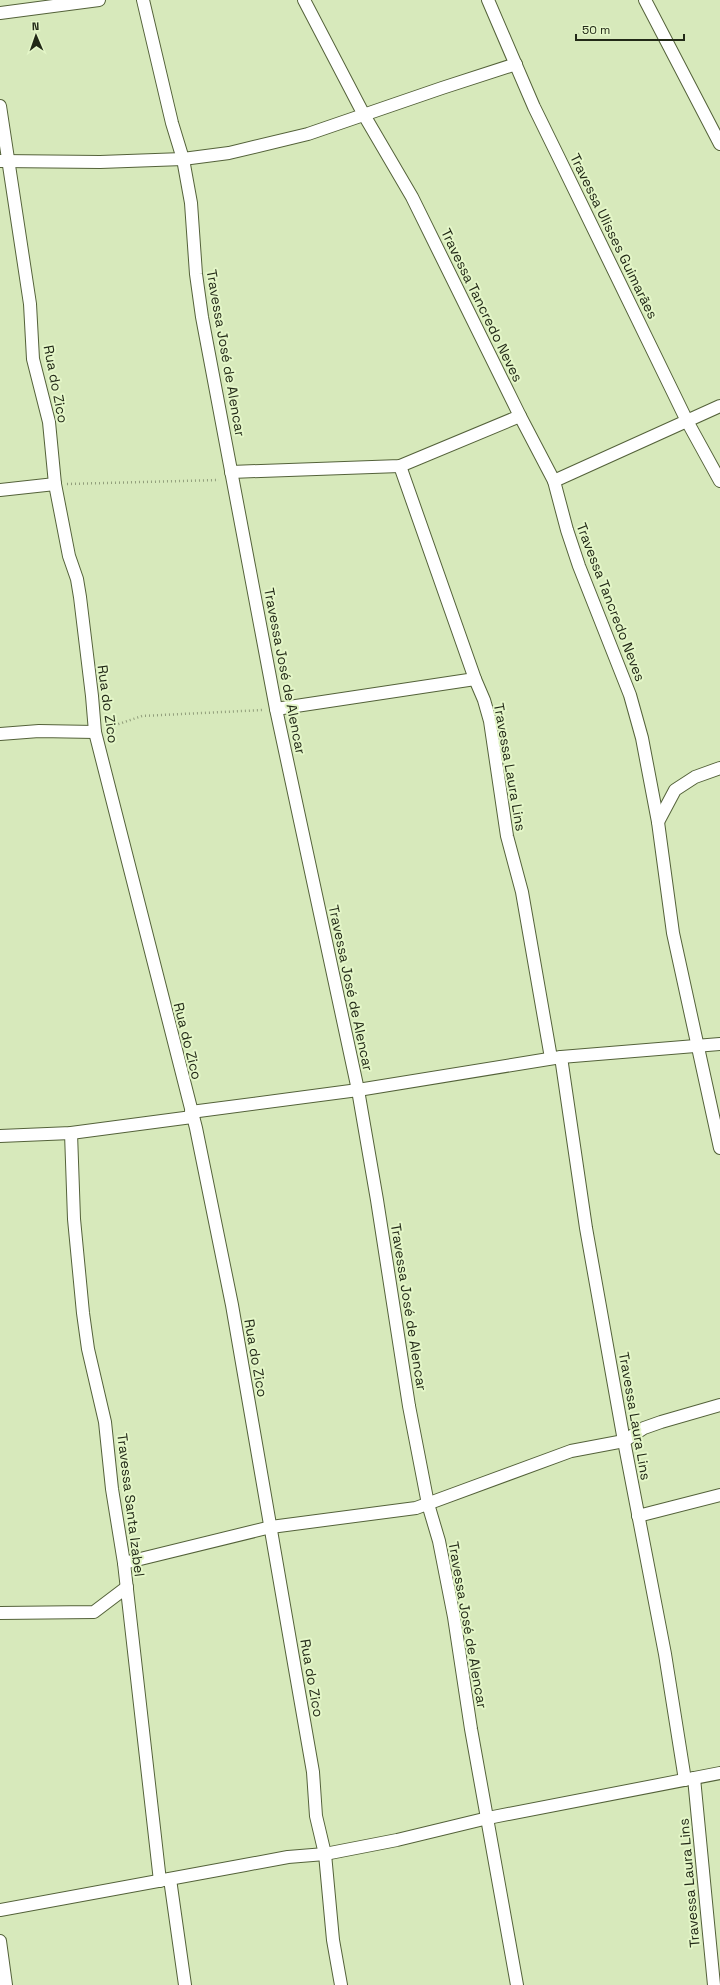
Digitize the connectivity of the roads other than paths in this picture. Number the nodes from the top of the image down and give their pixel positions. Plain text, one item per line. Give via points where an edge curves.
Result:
1 (99, 0) edge
2 (143, 0) edge
3 (304, 0) edge
4 (488, 0) edge
5 (645, 0) edge
6 (0, 13) edge
7 (516, 64) junction
8 (0, 106) edge
9 (364, 115) junction
10 (720, 144) edge
11 (183, 159) junction
12 (4, 161) edge
13 (720, 406) edge
14 (520, 416) junction
15 (687, 421) junction
16 (400, 466) junction
17 (231, 476) junction
18 (554, 481) junction
19 (720, 481) edge
20 (55, 484) junction
21 (0, 490) edge
22 (475, 680) junction
23 (276, 709) junction
24 (95, 732) junction
25 (0, 734) edge
26 (720, 768) edge
27 (658, 822) junction
28 (720, 1044) edge
29 (696, 1046) junction
30 (556, 1058) junction
31 (358, 1090) junction
32 (191, 1114) junction
33 (71, 1133) junction
34 (0, 1136) edge
35 (720, 1148) edge
36 (720, 1405) edge
37 (624, 1441) junction
38 (720, 1495) edge
39 (428, 1504) junction
40 (638, 1516) junction
41 (271, 1527) junction
42 (124, 1564) junction
43 (127, 1587) junction
44 (0, 1613) edge
45 (720, 1773) edge
46 (690, 1779) junction
47 (488, 1818) junction
48 (325, 1854) junction
49 (165, 1880) junction
50 (0, 1910) edge
51 (0, 1941) edge
52 (6, 1985) edge
53 (185, 1985) edge
54 (341, 1985) edge
55 (517, 1985) edge
56 (714, 1985) edge

1 - 6 street
2 - 11 street, Travessa José de Alencar
3 - 9 street, Travessa Tancredo Neves
4 - 7 street, Travessa Ulisses Guimarães
5 - 10 street
7 - 9 street
7 - 15 street, Travessa Ulisses Guimarães via 544,128
8 - 12 street, Rua do Zico
9 - 11 street via 268,145
9 - 14 street, Travessa Tancredo Neves via 412,197
11 - 12 street via 100,162
11 - 17 street, Travessa José de Alencar via 191,203 202,316
12 - 20 street, Rua do Zico via 30,304 33,359 49,422
13 - 15 street
14 - 16 street
14 - 18 street, Travessa Tancredo Neves
15 - 18 street
15 - 19 street, Travessa Ulisses Guimarães
16 - 17 street
16 - 22 street, Travessa Laura Lins
17 - 23 street, Travessa José de Alencar
18 - 27 street, Travessa Tancredo Neves via 579,566 630,695 642,738
20 - 21 street
20 - 24 street, Rua do Zico via 69,556 80,596
22 - 23 street
22 - 30 street, Travessa Laura Lins via 490,722 507,836 522,892
23 - 31 street, Travessa José de Alencar
24 - 25 street via 39,731
24 - 32 street, Rua do Zico
26 - 27 street via 695,777 674,790
27 - 29 street, Travessa Tancredo Neves via 673,933
28 - 29 street
29 - 30 street
29 - 35 street, Travessa Tancredo Neves via 708,1088
30 - 31 street
30 - 37 street, Travessa Laura Lins
31 - 32 street
31 - 39 street, Travessa José de Alencar via 378,1200 409,1406
32 - 33 street
32 - 41 street, Rua do Zico via 201,1146
33 - 34 street
33 - 42 street, Travessa Santa Izabel via 74,1218 83,1313 88,1349 101,1397
36 - 37 street via 644,1428
37 - 39 street via 571,1451
37 - 40 street, Travessa Laura Lins
38 - 40 street
39 - 41 street via 407,1510
39 - 47 street, Travessa José de Alencar via 439,1541 448,1588
40 - 46 street, Travessa Laura Lins
41 - 42 street
41 - 48 street, Rua do Zico via 313,1772 316,1816
42 - 43 street, Travessa Santa Izabel
43 - 44 street via 94,1612
43 - 49 street, Travessa Santa Izabel
45 - 46 street
46 - 47 street
46 - 56 street, Travessa Laura Lins
47 - 48 street
47 - 55 street, Travessa José de Alencar
48 - 49 street via 288,1857
48 - 54 street, Rua do Zico via 333,1940
49 - 50 street
49 - 53 street, Travessa Santa Izabel
51 - 52 street

